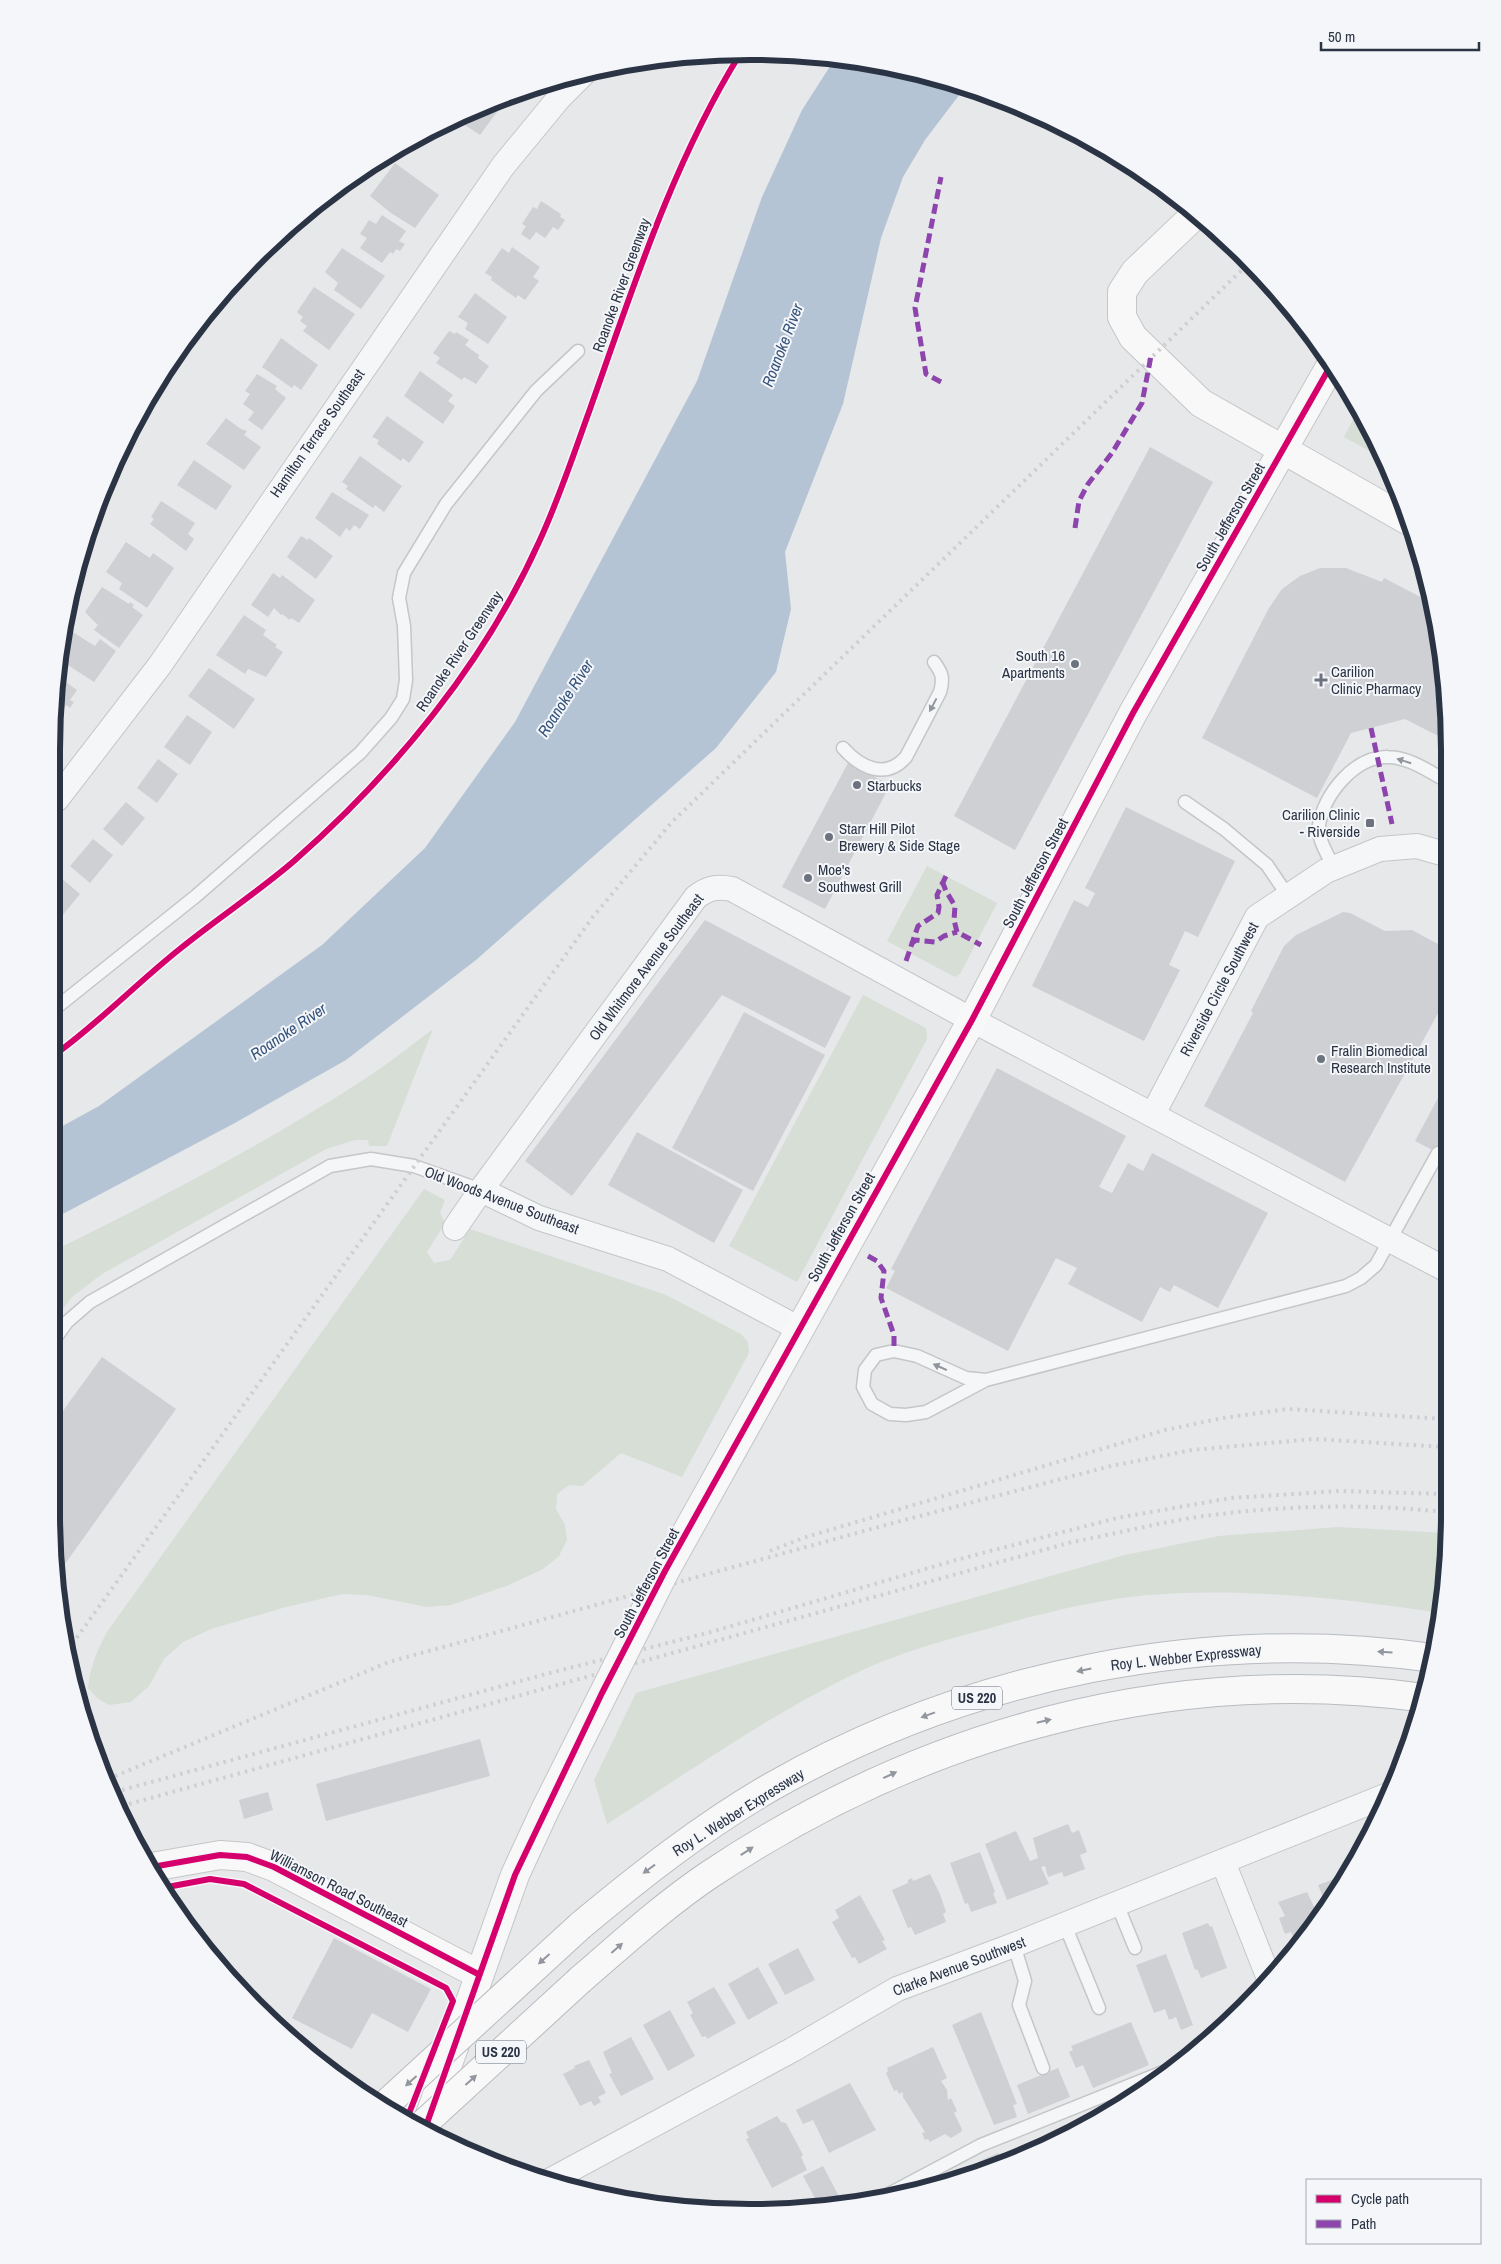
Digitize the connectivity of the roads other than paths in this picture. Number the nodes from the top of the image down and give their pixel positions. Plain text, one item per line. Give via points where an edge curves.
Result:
1 (574, 84) edge
2 (1191, 219) edge
3 (578, 351) dead end
4 (1325, 375) edge
5 (1282, 450) junction
6 (1399, 516) edge
7 (934, 662) dead end
8 (843, 748) dead end
9 (1441, 778) edge
10 (60, 795) edge
11 (1185, 802) dead end
12 (1441, 853) edge
13 (1334, 868) junction
14 (1288, 896) junction
15 (60, 1007) edge
16 (972, 1020) junction
17 (1153, 1114) junction
18 (1438, 1153) dead end
19 (481, 1190) junction
20 (455, 1228) dead end
21 (1389, 1241) junction
22 (1441, 1267) edge
23 (798, 1328) junction
24 (60, 1332) edge
25 (986, 1380) junction
26 (1426, 1657) edge
27 (1415, 1697) edge
28 (1379, 1799) edge
29 (1223, 1862) junction
30 (157, 1866) edge
31 (1117, 1904) junction
32 (1065, 1925) junction
33 (1014, 1945) junction
34 (1135, 1948) dead end
35 (1267, 1973) edge
36 (478, 1974) junction
37 (1099, 2008) dead end
38 (1043, 2068) dead end
39 (1147, 2078) edge
40 (389, 2101) edge
41 (425, 2122) edge
42 (426, 2123) edge
43 (559, 2176) edge
44 (903, 2187) edge

1 - 10 street, Hamilton Terrace Southeast via 503,166 160,664
2 - 5 main road via 1135,272 1122,292 1122,317 1134,337 1201,403
3 - 15 lane via 536,392 446,504 404,573 399,598 404,626 406,680 402,699 392,718 360,753 196,896
4 - 5 main road, South Jefferson Street
5 - 6 main road
5 - 16 main road, South Jefferson Street via 1133,713
7 -> 8 lane via 942,672 940,692 899,765 889,770 865,765 853,759
9 -> 13 lane via 1407,761 1388,757 1368,761 1352,769 1339,782 1319,825 1320,838
11 - 14 lane via 1224,829 1266,865
12 - 13 street, Riverside Circle Southwest via 1417,846 1380,849
13 - 14 street, Riverside Circle Southwest
14 - 17 street, Riverside Circle Southwest via 1257,917
16 - 17 street
16 - 19 street, Old Whitmore Avenue Southeast via 732,889 718,886 706,889 696,897
16 - 23 main road, South Jefferson Street
17 - 21 street
18 - 21 lane
19 - 20 street
19 - 23 street, Old Woods Avenue Southeast via 539,1218 668,1259
19 - 24 lane, Old Woods Avenue Southeast via 414,1166 372,1159 330,1166 90,1302
21 - 22 street
21 - 25 lane via 1376,1265 1346,1286
23 - 36 main road, South Jefferson Street, bridge via 665,1570 545,1810 515,1875
25 -> 25 lane via 966,1378 917,1356 894,1351 876,1355 865,1370 863,1387 872,1404 890,1414 906,1415 926,1412
26 -> 40 main road, Roy L. Webber Expressway / US 220, bridge via 1311,1648 1244,1649 1167,1656 1033,1681 898,1726 833,1754 770,1788 690,1839 580,1926
42 -> 27 main road, US 220, bridge via 580,1980 707,1876 778,1831 839,1798 917,1763 984,1738 1037,1723 1104,1707 1193,1694 1325,1690
28 - 29 street, Clarke Avenue Southwest
29 - 31 street, Clarke Avenue Southwest
29 - 35 street
30 - 36 main road, Williamson Road Southeast via 212,1856 247,1857 274,1867
31 - 32 street, Clarke Avenue Southwest
31 - 34 lane
32 - 33 street, Clarke Avenue Southwest
32 - 37 lane
33 - 38 lane via 1026,1981 1019,2005
33 - 43 street, Clarke Avenue Southwest via 897,1989 792,2050
36 - 41 main road, South Jefferson Street
39 - 44 lane via 981,2145

